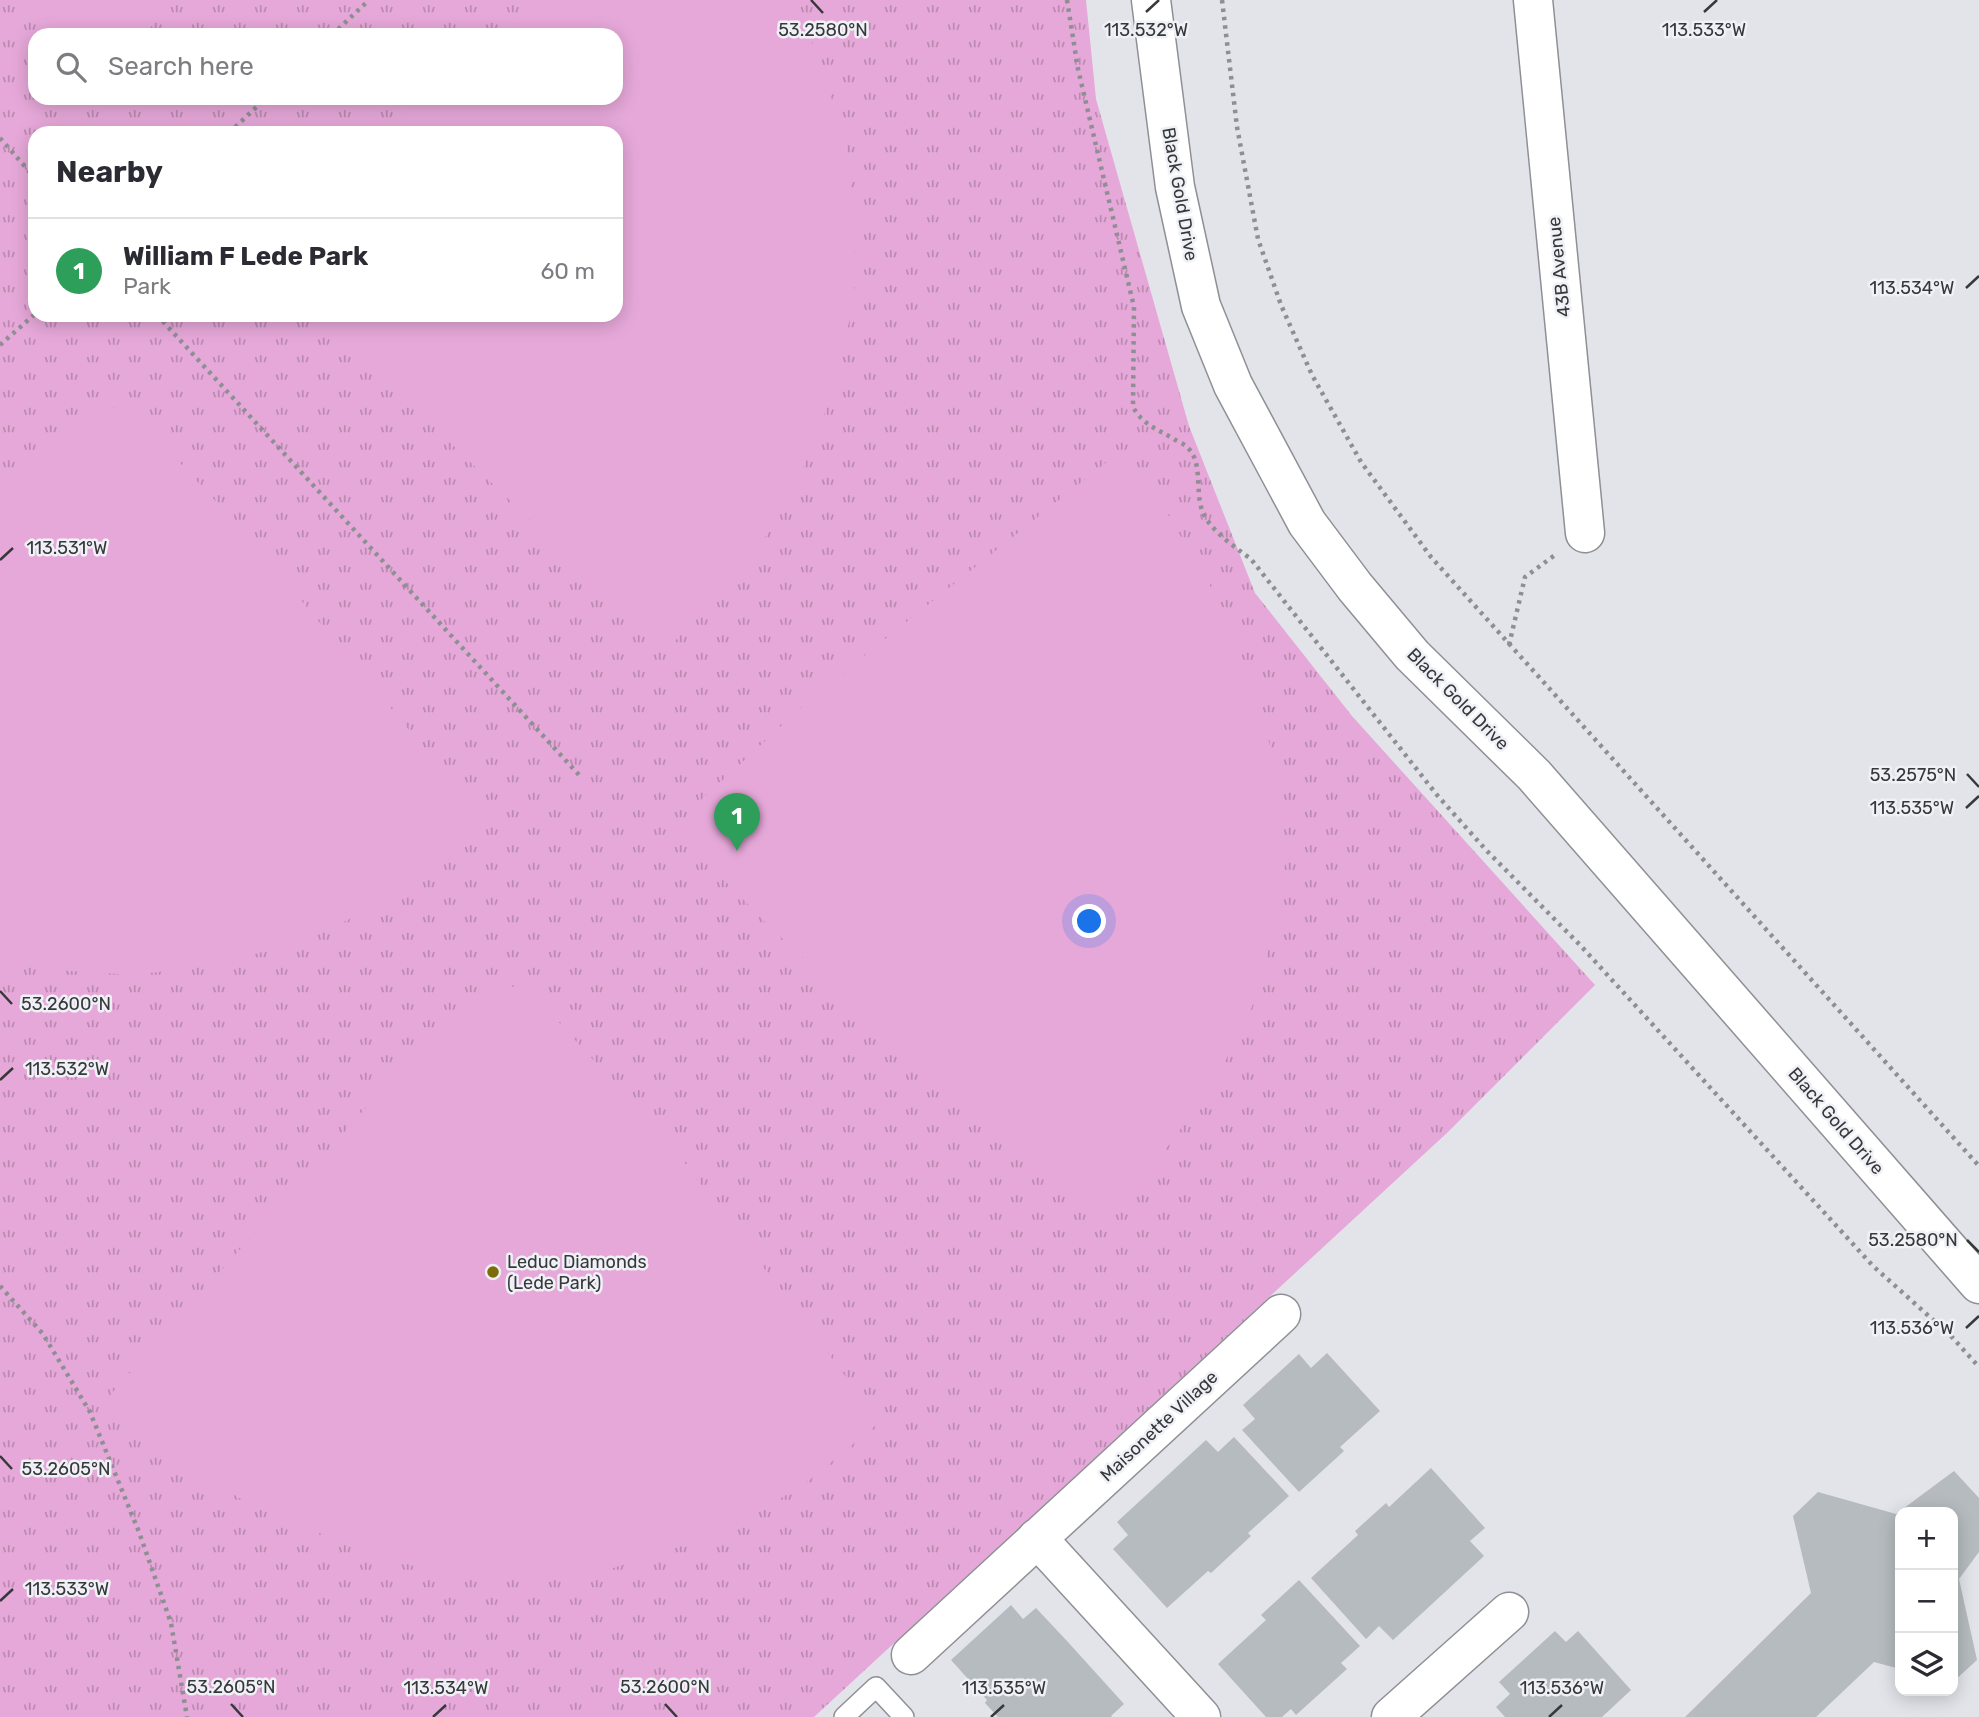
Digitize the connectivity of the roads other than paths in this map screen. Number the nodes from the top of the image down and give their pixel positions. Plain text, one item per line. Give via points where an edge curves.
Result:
1 (1152, 0) edge
2 (1533, 0) edge
3 (1585, 533) road end
4 (1979, 1284) edge
5 (1281, 1314) dead end
6 (1037, 1538) junction
7 (1508, 1612) dead end
8 (911, 1655) dead end
9 (844, 1717) edge
10 (904, 1717) edge
11 (1201, 1717) edge
12 (1391, 1717) edge

1 - 4 main road, Black Gold Drive via 1175,187 1201,306 1233,385 1307,523 1412,655 1534,775
2 - 3 main road, 43B Avenue
5 - 6 main road, Maisonette Village
6 - 8 main road, Maisonette Village
6 - 11 main road
7 - 12 main road
9 - 10 lane via 876,1687

